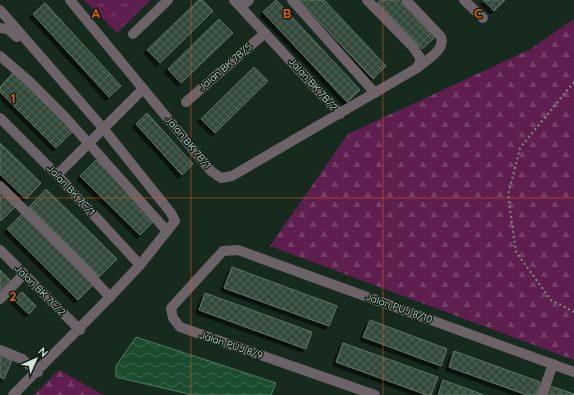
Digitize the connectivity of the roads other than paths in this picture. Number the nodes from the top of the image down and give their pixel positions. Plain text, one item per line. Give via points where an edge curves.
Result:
1 (70, 0) edge
2 (168, 0) edge
3 (292, 0) edge
4 (367, 0) edge
5 (406, 0) edge
6 (464, 0) edge
7 (241, 2) edge
8 (0, 10) edge
9 (483, 18) dead end
10 (0, 28) edge
11 (265, 33) junction
12 (132, 34) dead end
13 (35, 52) junction
14 (0, 56) edge
15 (419, 64) junction
16 (143, 88) junction
17 (376, 93) junction
18 (186, 102) dead end
19 (340, 114) junction
20 (0, 118) edge
21 (103, 128) junction
22 (89, 142) junction
23 (57, 174) junction
24 (0, 186) edge
25 (167, 231) junction
26 (0, 250) edge
27 (223, 251) joint
28 (140, 265) junction
29 (24, 274) junction
30 (110, 297) junction
31 (0, 299) edge
32 (80, 330) junction
33 (0, 350) edge
34 (553, 364) junction
35 (38, 372) junction
36 (574, 372) edge
37 (13, 395) edge
38 (375, 395) edge
39 (542, 395) edge

1 - 16 street, Jalan BK 7B/1
2 - 12 street
3 - 17 street
4 - 15 street via 413,47
5 - 15 street, Jalan BK 7B/2 via 443,41 442,47
6 - 9 street
7 - 11 street, Jalan BK 7B/2
8 - 13 street
10 - 13 street via 8,29
11 - 18 street, Jalan BK 7B/5
11 - 19 street, Jalan BK 7B/2
13 - 21 street
14 - 22 street via 30,82
15 - 17 street, Jalan BK 7B/2
16 - 19 street, Jalan BK 7B/1 via 211,171 221,178 232,176
16 - 21 street
17 - 19 street, Jalan BK 7B/2
20 - 23 street, Jalan BK 7C/1
21 - 22 street
21 - 25 street via 174,217 174,224
22 - 23 street
22 - 25 street
23 - 28 street, Jalan BK 7C/1
24 - 30 street
25 - 28 street
26 - 29 street, Jalan BK 7C/2
27 - 34 street, Jalan PUJ 8/10 via 238,250
27 - 38 street, Jalan PUJ 8/9 via 171,308 173,318 180,327
28 - 30 street
29 - 31 street
29 - 32 street, Jalan BK 7C/2
30 - 32 street
32 - 35 street
33 - 35 street via 22,359
34 - 36 street, Jalan PUJ 8/10
34 - 39 street
35 - 37 street

